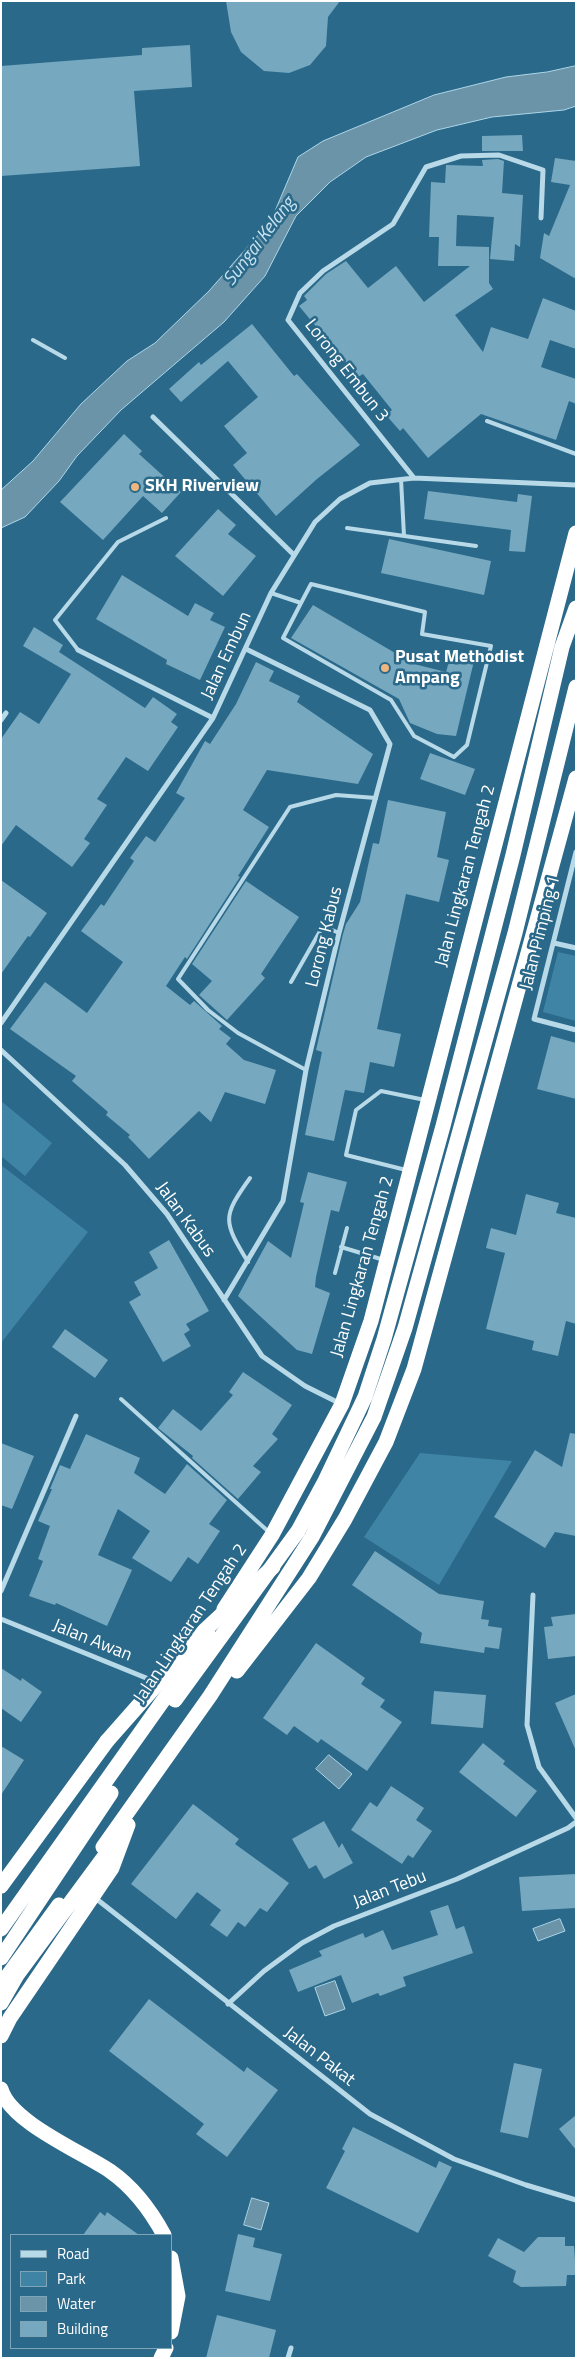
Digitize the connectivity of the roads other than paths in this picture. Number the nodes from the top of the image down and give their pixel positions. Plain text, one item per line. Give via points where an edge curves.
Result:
1 (541, 218) dead end
2 (33, 340) dead end
3 (65, 358) dead end
4 (153, 417) dead end
5 (487, 421) dead end
6 (576, 454) edge
7 (414, 478) junction
8 (401, 479) junction
9 (576, 484) edge
10 (166, 518) dead end
11 (347, 528) dead end
12 (576, 533) edge
13 (404, 536) junction
14 (476, 546) dead end
15 (294, 555) junction
16 (272, 593) junction
17 (300, 603) junction
18 (576, 608) edge
19 (246, 649) junction
20 (78, 650) joint
21 (576, 687) edge
22 (6, 713) dead end
23 (213, 718) junction
24 (1, 720) edge
25 (576, 778) edge
26 (376, 798) junction
27 (576, 852) edge
28 (575, 861) edge
29 (339, 933) junction
30 (554, 943) junction
31 (576, 948) edge
32 (291, 982) dead end
33 (1, 1023) edge
34 (576, 1030) edge
35 (1, 1050) edge
36 (306, 1070) junction
37 (427, 1101) junction
38 (409, 1171) junction
39 (250, 1178) dead end
40 (347, 1228) dead end
41 (341, 1247) junction
42 (386, 1261) junction
43 (248, 1262) junction
44 (335, 1273) dead end
45 (224, 1300) junction
46 (121, 1400) dead end
47 (342, 1404) junction
48 (76, 1416) dead end
49 (272, 1536) junction
50 (273, 1567) junction
51 (1, 1591) edge
52 (533, 1596) dead end
53 (1, 1619) edge
54 (172, 1688) junction
55 (576, 1818) edge
56 (576, 1822) edge
57 (128, 1825) junction
58 (1, 1886) edge
59 (91, 1895) dead end
60 (6, 1917) edge
61 (1, 1929) edge
62 (38, 1933) junction
63 (1, 1958) edge
64 (1, 1985) edge
65 (1, 2003) edge
66 (228, 2004) junction
67 (1, 2011) edge
68 (1, 2036) edge
69 (1, 2089) edge
70 (576, 2200) edge
71 (163, 2234) edge
72 (172, 2263) edge
73 (172, 2327) edge
74 (291, 2348) dead end
75 (288, 2358) edge

1 - 7 street, Lorong Embun 3 via 542,170 499,155 461,156 426,167 392,224 323,271 300,293 288,320
2 - 3 lane
4 - 15 street
5 - 6 lane
7 - 8 street, Jalan Embun
7 - 9 street, Jalan Embun
8 - 13 lane
8 - 15 street, Jalan Embun via 370,482 340,498 315,522
10 - 20 lane via 118,542 55,620
11 - 13 lane
12 - 37 highway, Jalan Lingkaran Tengah 2
13 - 14 lane
15 - 16 street, Jalan Embun
16 - 17 lane
16 - 19 street, Jalan Embun
17 - 17 lane via 311,584 426,612 422,634 491,646 467,745 454,757 414,736 391,700 283,638
18 - 50 highway via 562,647 513,855 384,1339 365,1397 325,1481 298,1531
19 - 23 street, Jalan Embun
19 - 26 street, Lorong Kabus via 370,710 390,744
20 - 23 street
21 - 62 highway via 515,933 405,1328 374,1417 312,1537 259,1620 80,1886
22 - 24 street
23 - 33 street, Jalan Embun
25 - 57 highway via 414,1369 386,1442 309,1578 245,1660
26 - 29 street, Lorong Kabus
26 - 36 lane via 336,795 290,808 178,979 208,1010 238,1033
27 - 28 street, Jalan Pimping 1
28 - 30 street, Jalan Pimping 1
29 - 32 lane via 323,926
29 - 36 street, Lorong Kabus
30 - 31 street
30 - 34 street, Jalan Pimping 1 via 534,1020
35 - 45 street, Jalan Kabus via 125,1165 167,1214
36 - 43 street, Lorong Kabus via 282,1201
37 - 38 highway, Jalan Lingkaran Tengah 2
37 - 38 lane via 381,1091 356,1110 346,1155
38 - 42 highway, Jalan Lingkaran Tengah 2
39 - 43 lane via 231,1205 228,1218 232,1236
40 - 41 lane
41 - 42 lane
41 - 44 lane
42 - 47 highway, Jalan Lingkaran Tengah 2 via 371,1321
43 - 45 street, Lorong Kabus
45 - 47 street, Jalan Kabus via 262,1356 305,1386
46 - 49 lane
47 - 49 highway, Jalan Lingkaran Tengah 2
48 - 51 street
49 - 54 highway, Jalan Lingkaran Tengah 2
50 - 58 highway, bridge via 205,1630 107,1741
50 - 63 highway, bridge via 144,1744
52 - 55 street via 527,1724 539,1766
53 - 54 street, Jalan Awan
54 - 60 highway, Jalan Lingkaran Tengah 2
56 - 66 street, Jalan Tebu via 457,1878 334,1926 302,1943 264,1970
57 - 65 highway, bridge via 17,1975
57 - 68 highway, bridge via 112,1868
59 - 66 street, Jalan Pakat
60 - 61 highway, Jalan Lingkaran Tengah 2
62 - 64 highway
62 - 67 highway via 18,1986
66 - 70 street, Jalan Pakat via 370,2114 454,2159
69 - 71 highway via 14,2109 34,2127 111,2172 131,2188
72 - 73 highway via 178,2296
74 - 75 street

